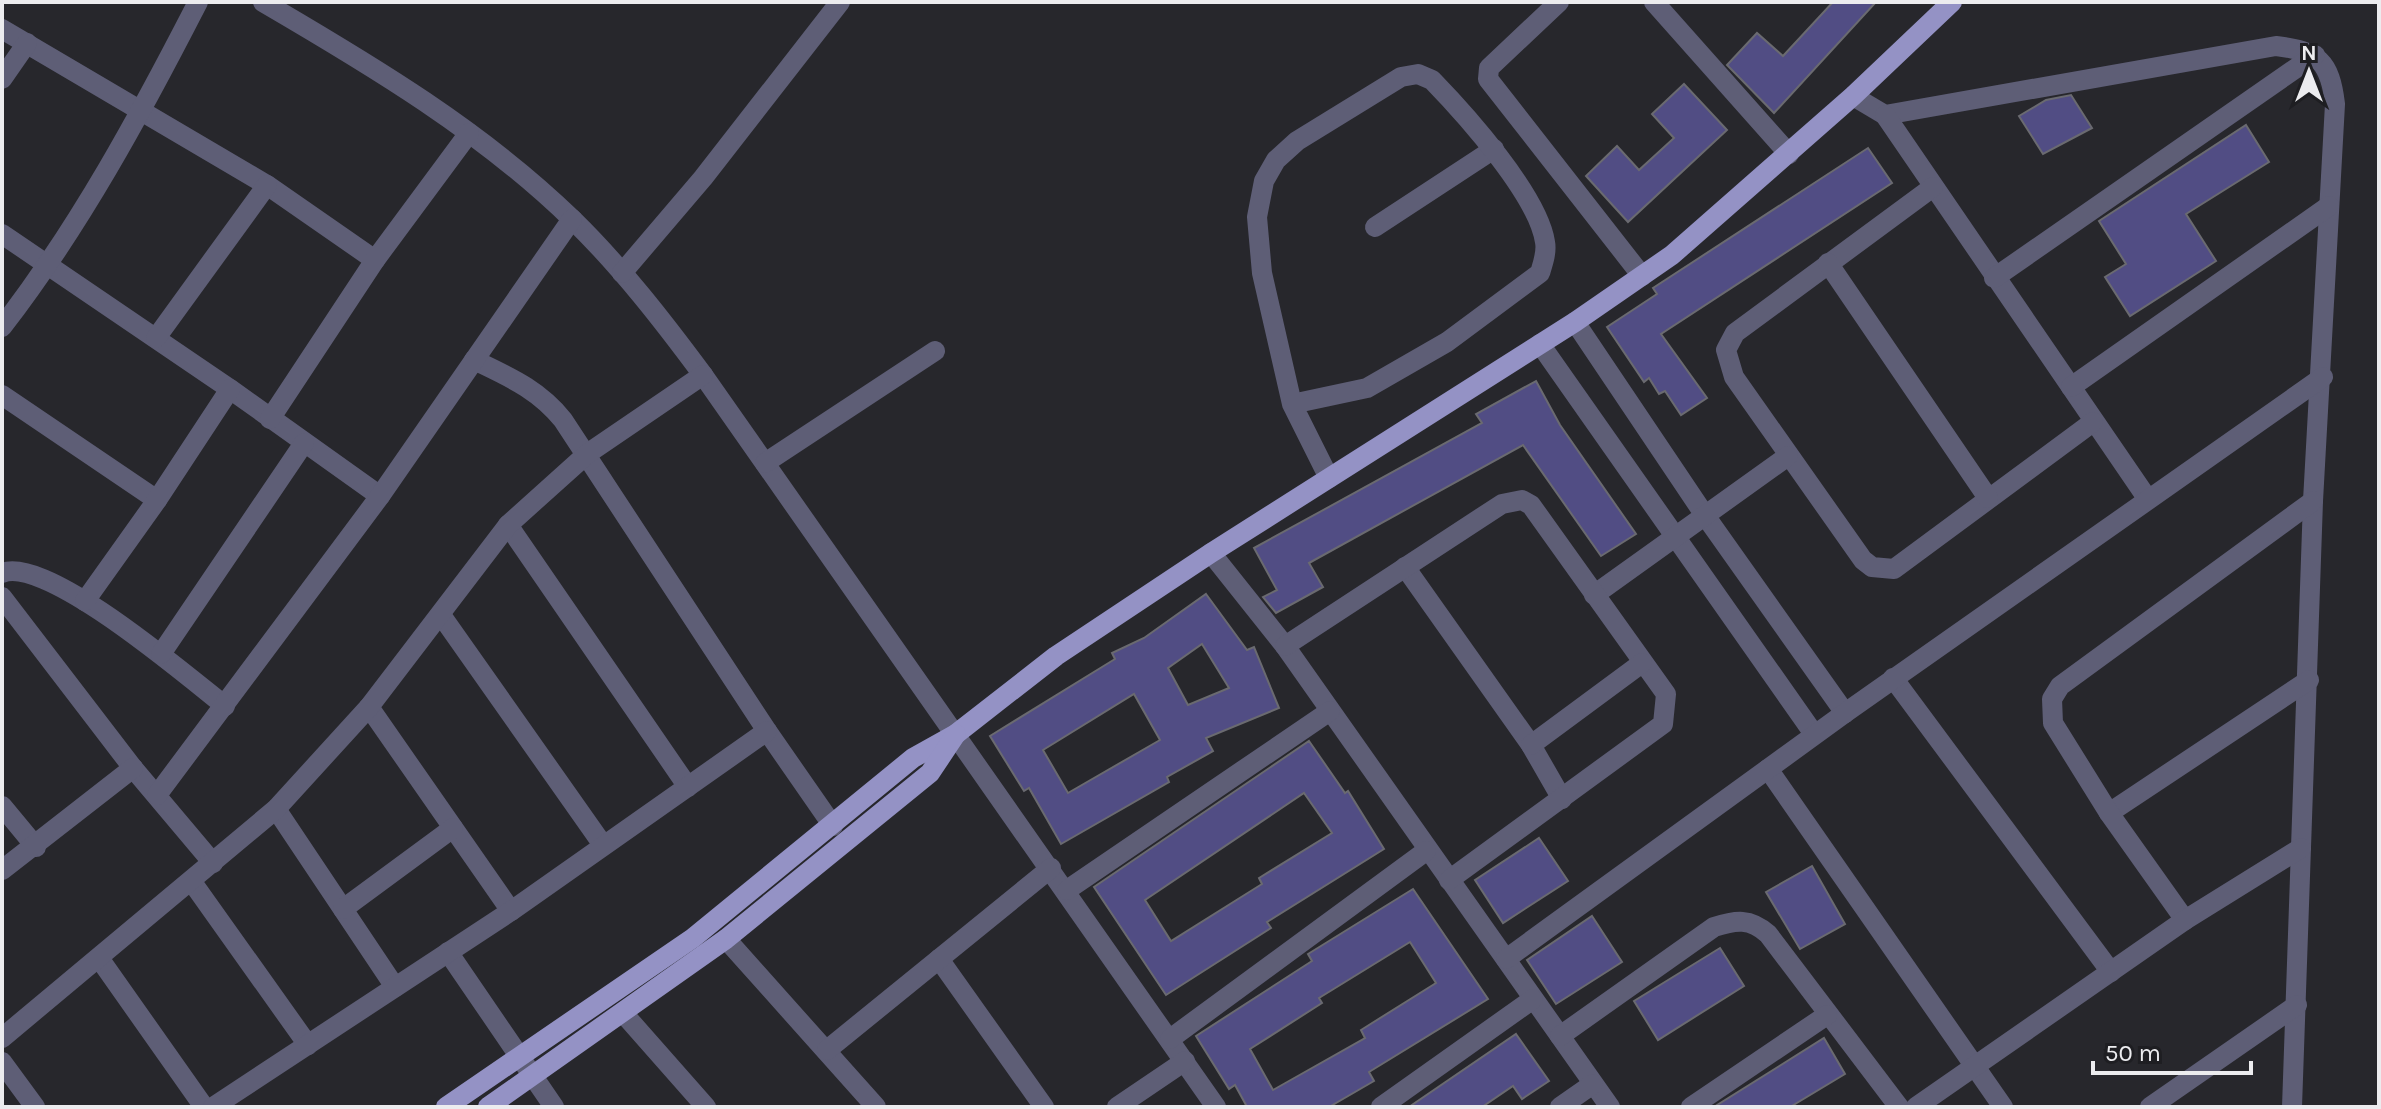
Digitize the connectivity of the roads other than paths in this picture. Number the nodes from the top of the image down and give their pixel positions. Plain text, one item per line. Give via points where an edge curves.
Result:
1 (198, 2) edge
2 (263, 2) edge
3 (840, 2) edge
4 (1559, 2) edge
5 (1654, 2) edge
6 (1952, 2) edge
7 (2, 29) edge
8 (27, 43) junction
9 (2315, 55) junction
10 (2, 79) edge
11 (1853, 96) junction
12 (142, 111) junction
13 (1885, 115) junction
14 (469, 133) junction
15 (1494, 149) junction
16 (1789, 154) junction
17 (267, 185) junction
18 (1933, 187) junction
19 (2329, 206) junction
20 (572, 219) junction
21 (1375, 227) dead end
22 (2, 234) edge
23 (375, 260) junction
24 (1828, 263) junction
25 (47, 268) junction
26 (622, 273) junction
27 (1642, 276) junction
28 (1994, 278) junction
29 (1575, 322) junction
30 (2, 327) edge
31 (156, 338) junction
32 (1540, 344) junction
33 (935, 351) dead end
34 (474, 360) junction
35 (703, 375) junction
36 (2323, 377) junction
37 (2071, 387) junction
38 (230, 389) junction
39 (2, 395) edge
40 (1292, 404) junction
41 (270, 419) junction
42 (2093, 422) junction
43 (304, 443) junction
44 (587, 454) junction
45 (1788, 456) junction
46 (765, 463) junction
47 (1329, 478) junction
48 (380, 496) junction
49 (1988, 498) junction
50 (2147, 498) junction
51 (157, 500) junction
52 (2313, 501) junction
53 (1704, 514) junction
54 (508, 525) junction
55 (1675, 536) junction
56 (1211, 553) junction
57 (1405, 567) junction
58 (2, 573) edge
59 (1594, 595) junction
60 (2, 597) edge
61 (85, 601) junction
62 (441, 615) junction
63 (1285, 646) junction
64 (161, 654) junction
65 (1642, 663) junction
66 (1893, 678) junction
67 (2309, 680) junction
68 (225, 706) junction
69 (369, 707) junction
70 (1330, 711) junction
71 (1845, 713) junction
72 (767, 731) junction
73 (956, 734) junction
74 (1814, 734) junction
75 (1531, 745) junction
76 (133, 768) junction
77 (1768, 769) junction
78 (688, 787) junction
79 (157, 795) junction
80 (1562, 799) junction
81 (2, 806) edge
82 (276, 809) junction
83 (2109, 813) junction
84 (833, 826) junction
85 (453, 828) junction
86 (603, 845) junction
87 (36, 847) junction
88 (2301, 848) junction
89 (1426, 851) junction
90 (213, 863) junction
91 (1051, 868) junction
92 (2, 870) edge
93 (1449, 880) junction
94 (192, 882) junction
95 (1067, 890) junction
96 (343, 909) junction
97 (511, 911) junction
98 (2185, 920) junction
99 (726, 939) junction
100 (448, 952) junction
101 (99, 958) junction
102 (939, 959) junction
103 (1506, 959) junction
104 (2111, 972) junction
105 (395, 987) junction
106 (1533, 999) junction
107 (2297, 1005) junction
108 (623, 1013) junction
109 (1827, 1015) junction
110 (1560, 1036) junction
111 (2, 1038) edge
112 (1170, 1039) junction
113 (308, 1045) junction
114 (827, 1050) junction
115 (522, 1057) junction
116 (1185, 1061) junction
117 (2, 1062) edge
118 (1975, 1065) junction
119 (535, 1075) junction
120 (1593, 1084) junction
121 (2158, 1105) edge
122 (35, 1107) edge
123 (204, 1107) edge
124 (213, 1107) edge
125 (446, 1107) edge
126 (488, 1107) edge
127 (554, 1107) edge
128 (706, 1107) edge
129 (876, 1107) edge
130 (1044, 1107) edge
131 (1117, 1107) edge
132 (1216, 1107) edge
133 (1381, 1107) edge
134 (1560, 1107) edge
135 (1610, 1107) edge
136 (1691, 1107) edge
137 (1899, 1107) edge
138 (1916, 1107) edge
139 (2003, 1107) edge
140 (2292, 1107) edge

1 - 12 street
2 - 14 street
3 - 26 street
4 - 27 street via 1489,68 1488,79
5 - 16 street
6 - 11 main road
7 - 8 street
8 - 10 street
8 - 12 street
9 - 13 street via 2276,46
9 - 19 street via 2328,71 2335,104
9 - 28 street
11 - 13 street
11 - 16 main road
12 - 17 street
12 - 25 street
13 - 18 street
14 - 20 street
14 - 23 street
15 - 21 street
15 - 40 street via 1545,242 1540,273 1447,342 1367,388
15 - 40 street via 1432,80 1418,74 1401,77 1297,141 1276,160 1264,181 1257,217 1262,273
16 - 27 main road
17 - 23 street
17 - 31 street
18 - 24 street
18 - 28 street
19 - 36 street
19 - 37 street
20 - 26 street
20 - 34 street
22 - 25 street
23 - 41 street
24 - 45 street via 1735,333 1726,350 1734,377
24 - 49 street
25 - 30 street
25 - 31 street
26 - 35 street
27 - 29 main road
28 - 37 street
29 - 32 main road
29 - 53 street
31 - 38 street
32 - 47 main road
32 - 55 street
33 - 46 street
34 - 44 street via 545,398
34 - 48 street
35 - 44 street
35 - 46 street
36 - 50 street
36 - 52 street
37 - 42 street
38 - 41 street
38 - 51 street
39 - 51 street
40 - 47 street
41 - 43 street
42 - 49 street
42 - 50 street
43 - 48 street
43 - 64 street
44 - 54 street
44 - 72 street
45 - 49 street via 1863,560 1882,570 1894,569
45 - 53 street
46 - 73 street
47 - 56 main road
48 - 68 street
50 - 66 street
51 - 61 street
52 - 67 street
52 - 83 street via 2060,686 2052,699 2053,723
53 - 55 street
53 - 71 street
54 - 62 street
54 - 78 street
55 - 59 street
55 - 74 street
56 - 63 street
56 - 73 main road via 1056,656
57 - 59 street via 1502,504 1522,500 1531,505
57 - 63 street
57 - 75 street
58 - 61 street via 30,572
59 - 65 street
60 - 76 street
61 - 64 street
62 - 69 street
62 - 86 street
63 - 70 street
64 - 68 street
65 - 75 street
65 - 80 street via 1666,694 1663,724
66 - 71 street
66 - 104 street
67 - 83 street
67 - 88 street
68 - 79 street
69 - 82 street
69 - 85 street
70 - 89 street
70 - 95 street
71 - 74 street
72 - 78 street
72 - 84 street
73 - 84 main road via 913,758
73 - 91 street
73 - 99 main road via 930,773
74 - 77 street
75 - 80 street
76 - 79 street
76 - 87 street
77 - 103 street
77 - 118 street
78 - 86 street
79 - 90 street
80 - 93 street
81 - 87 street
82 - 90 street
82 - 96 street
83 - 98 street
84 - 115 main road via 693,938
85 - 96 street
85 - 97 street
86 - 97 street
87 - 92 street
88 - 98 street
88 - 107 street
89 - 93 street
89 - 112 street
90 - 94 street
91 - 95 street
91 - 102 street
93 - 103 street
94 - 101 street
94 - 113 street
95 - 112 street
96 - 105 street
97 - 100 street
98 - 104 street
99 - 108 main road
99 - 114 street
100 - 105 street
100 - 115 street
101 - 111 street
101 - 123 street
102 - 114 street
102 - 130 street
103 - 106 street
104 - 118 street
105 - 113 street
106 - 110 street
106 - 133 street
107 - 121 street
107 - 140 street
108 - 119 main road
108 - 128 street
109 - 110 street via 1768,934 1758,925 1734,920 1714,927
109 - 136 street
109 - 137 street
110 - 120 street
112 - 116 street
113 - 124 street
114 - 129 street
115 - 119 street
115 - 125 main road
116 - 131 street
116 - 132 street
117 - 122 street
118 - 138 street
118 - 139 street
119 - 126 main road
119 - 127 street
120 - 134 street
120 - 135 street

